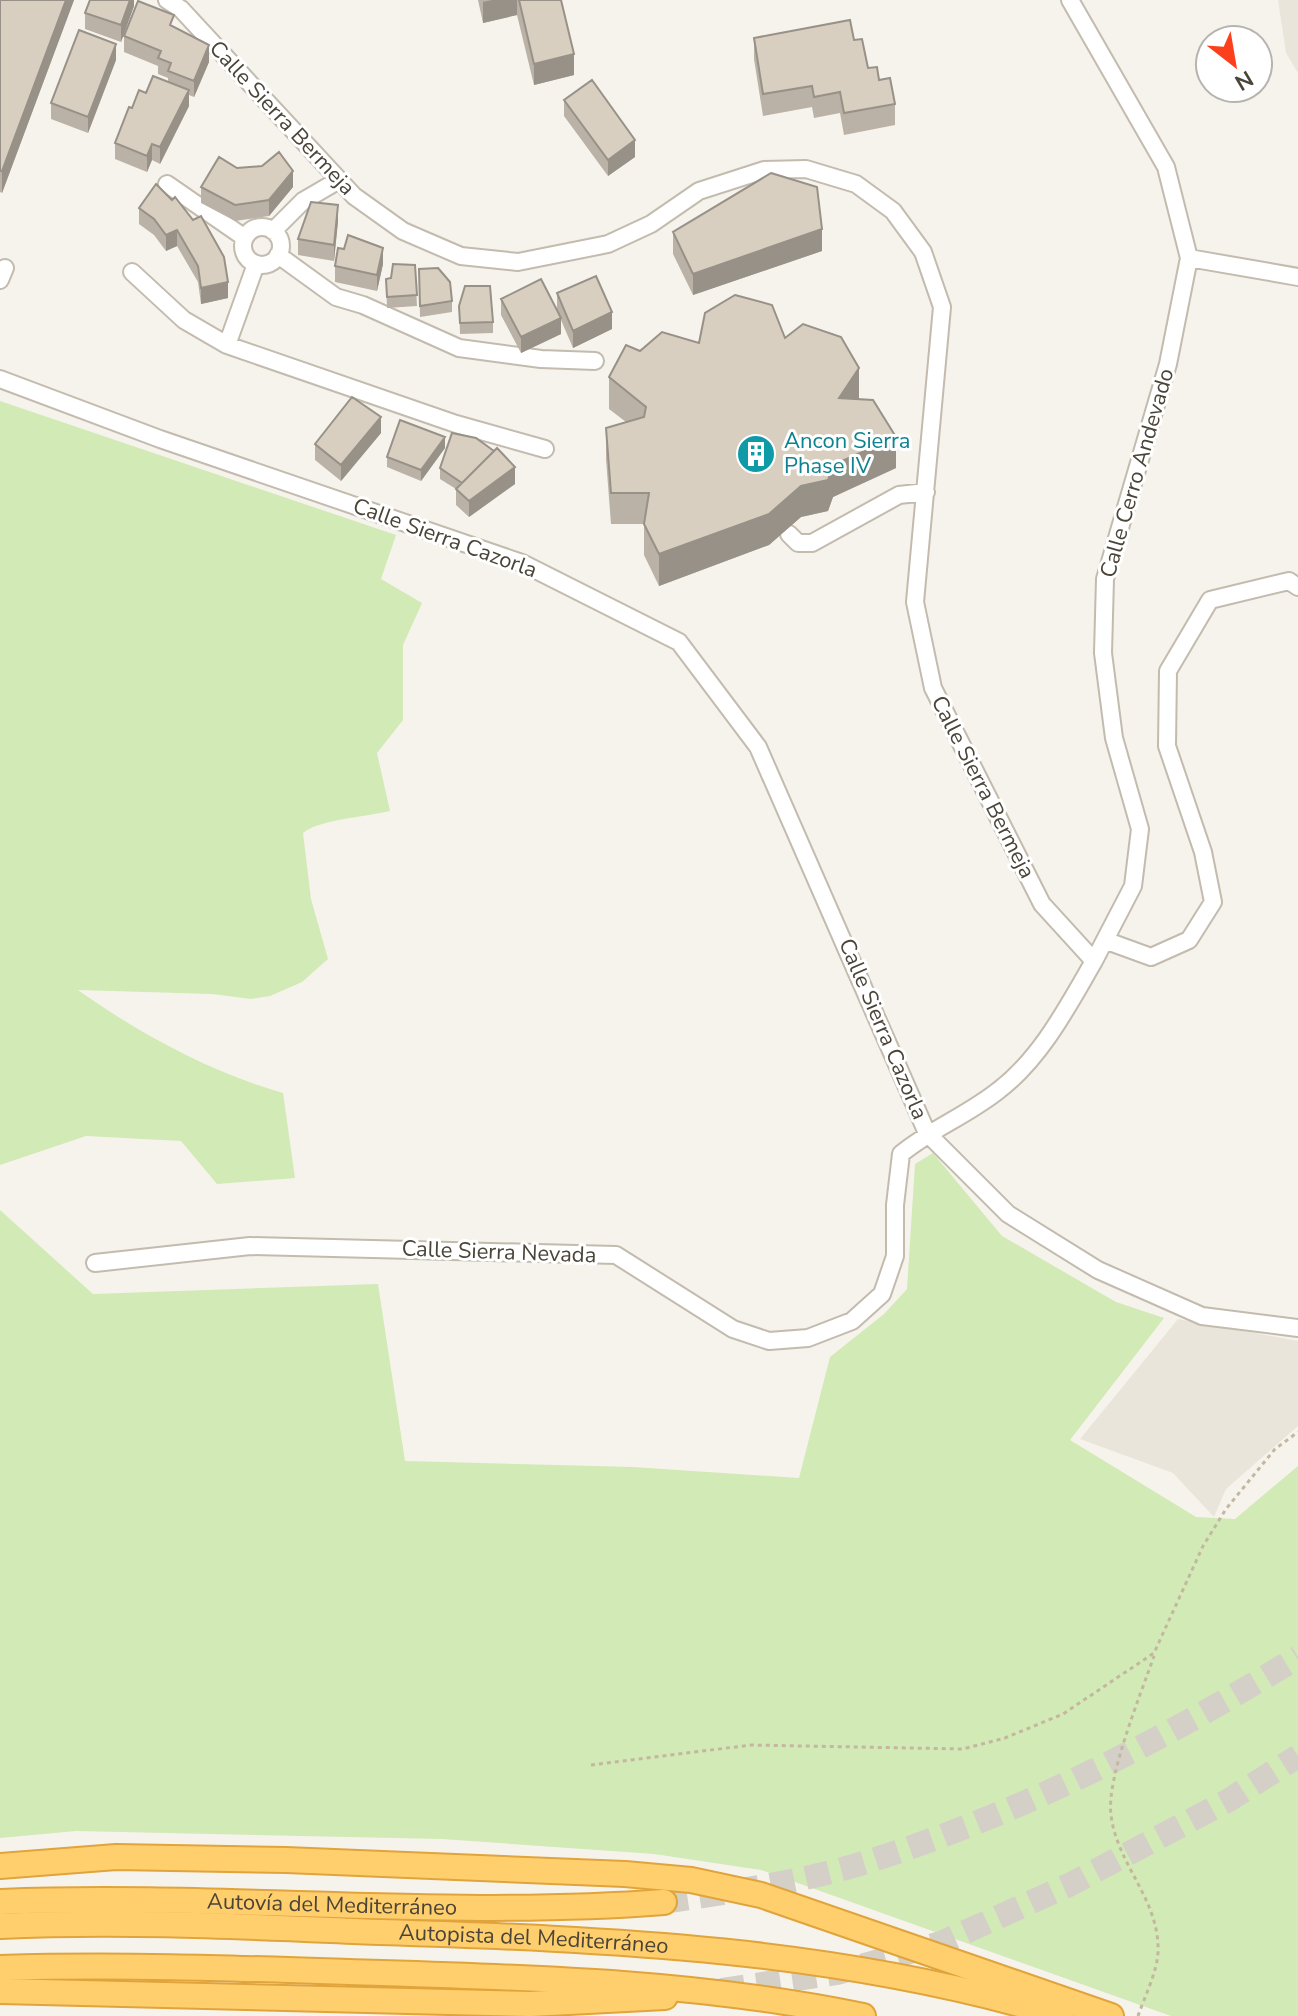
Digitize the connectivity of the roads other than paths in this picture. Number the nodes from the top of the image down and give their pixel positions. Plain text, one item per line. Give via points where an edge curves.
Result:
1 (167, 0) edge
2 (1070, 0) edge
3 (339, 180) junction
4 (167, 184) dead end
5 (273, 231) junction
6 (245, 238) junction
7 (278, 255) junction
8 (1189, 258) junction
9 (256, 264) junction
10 (132, 272) dead end
11 (1298, 277) edge
12 (227, 345) junction
13 (595, 361) dead end
14 (0, 379) edge
15 (545, 449) dead end
16 (926, 492) junction
17 (789, 534) dead end
18 (1298, 587) edge
19 (1107, 941) junction
20 (1094, 961) junction
21 (927, 1133) junction
22 (95, 1263) dead end
23 (1298, 1328) edge
24 (0, 1866) edge
25 (0, 1886) edge
26 (130, 1898) junction
27 (0, 1902) edge
28 (664, 1902) tunnel mouth
29 (0, 1926) edge
30 (0, 1968) edge
31 (65, 1990) junction
32 (0, 1991) edge
33 (679, 1991) junction
34 (0, 2003) edge
35 (863, 2016) edge
36 (1061, 2016) edge
37 (1111, 2016) edge

1 - 3 street, Calle Sierra Bermeja
2 - 8 street, Calle Cerro Andevado via 1166,167
3 - 5 street via 303,201
3 - 16 street, Calle Sierra Bermeja via 403,231 461,256 518,262 608,244 651,224 699,191 764,170 806,169 856,184 893,211 923,252 942,307
4 - 6 street
5 - 6 street via 261,227
5 - 7 street via 280,242
6 - 9 street via 246,256
7 - 9 street
7 - 13 street via 336,297 459,348
8 - 11 street
8 - 19 street, Calle Cerro Andevado via 1168,364 1105,579 1106,682 1114,738 1140,829 1133,886
9 - 12 street
10 - 12 street via 184,320
12 - 15 street
14 - 21 street, Calle Sierra Cazorla via 522,563 679,642 758,747
16 - 17 street via 899,495 812,543 798,543
16 - 20 street, Calle Sierra Bermeja via 915,602 933,688 1042,904
18 - 19 street via 1289,581 1210,600 1168,671 1167,746 1203,852 1213,902 1189,940 1151,957
19 - 20 street, Calle Cerro Andevado
20 - 21 street via 1055,1030 1002,1089
21 - 22 street, Calle Sierra Nevada via 901,1154 895,1256 882,1294 852,1321 808,1338 769,1341 733,1329 616,1255 250,1246
21 - 23 street via 1008,1214 1098,1270 1202,1316
24 - 37 highway via 116,1857 286,1860 691,1880 761,1895
25 - 26 highway via 83,1885
26 - 27 highway, Autovía del Mediterráneo
26 - 28 highway, Autovía del Mediterráneo via 556,1907
29 - 36 highway, Autopista del Mediterráneo via 174,1924 668,1946 857,1968
30 - 33 highway, Autopista del Mediterráneo via 114,1965 557,1978
31 - 32 highway
31 - 33 highway via 530,2004
31 - 34 highway
33 - 35 highway, Autopista del Mediterráneo

